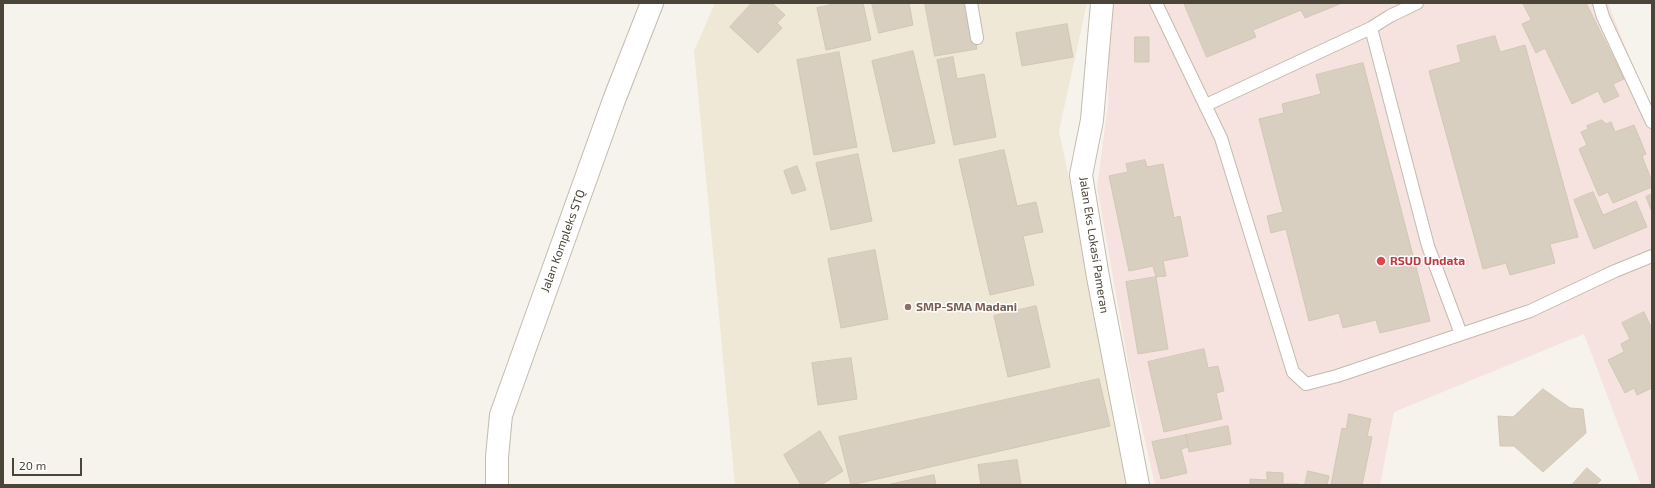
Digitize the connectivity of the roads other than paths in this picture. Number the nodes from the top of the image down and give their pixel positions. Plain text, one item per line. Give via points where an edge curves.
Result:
1 (652, 3) edge
2 (971, 3) edge
3 (1102, 3) edge
4 (1156, 3) edge
5 (1417, 3) edge
6 (1599, 3) edge
7 (1372, 28) junction
8 (977, 38) dead end
9 (1206, 105) junction
10 (1652, 122) edge
11 (1652, 256) edge
12 (1461, 334) junction
13 (497, 485) edge
14 (1138, 485) edge

1 - 13 street, Jalan Kompleks STQ via 614,100 501,415 496,457
2 - 8 lane
3 - 14 street, Jalan Eks Lokasi Pameran via 1092,120 1081,175
4 - 9 lane
5 - 7 lane
6 - 10 lane via 1603,17
7 - 9 lane
7 - 12 lane via 1428,246
9 - 12 lane via 1221,138 1293,372 1306,384
11 - 12 lane via 1530,311

